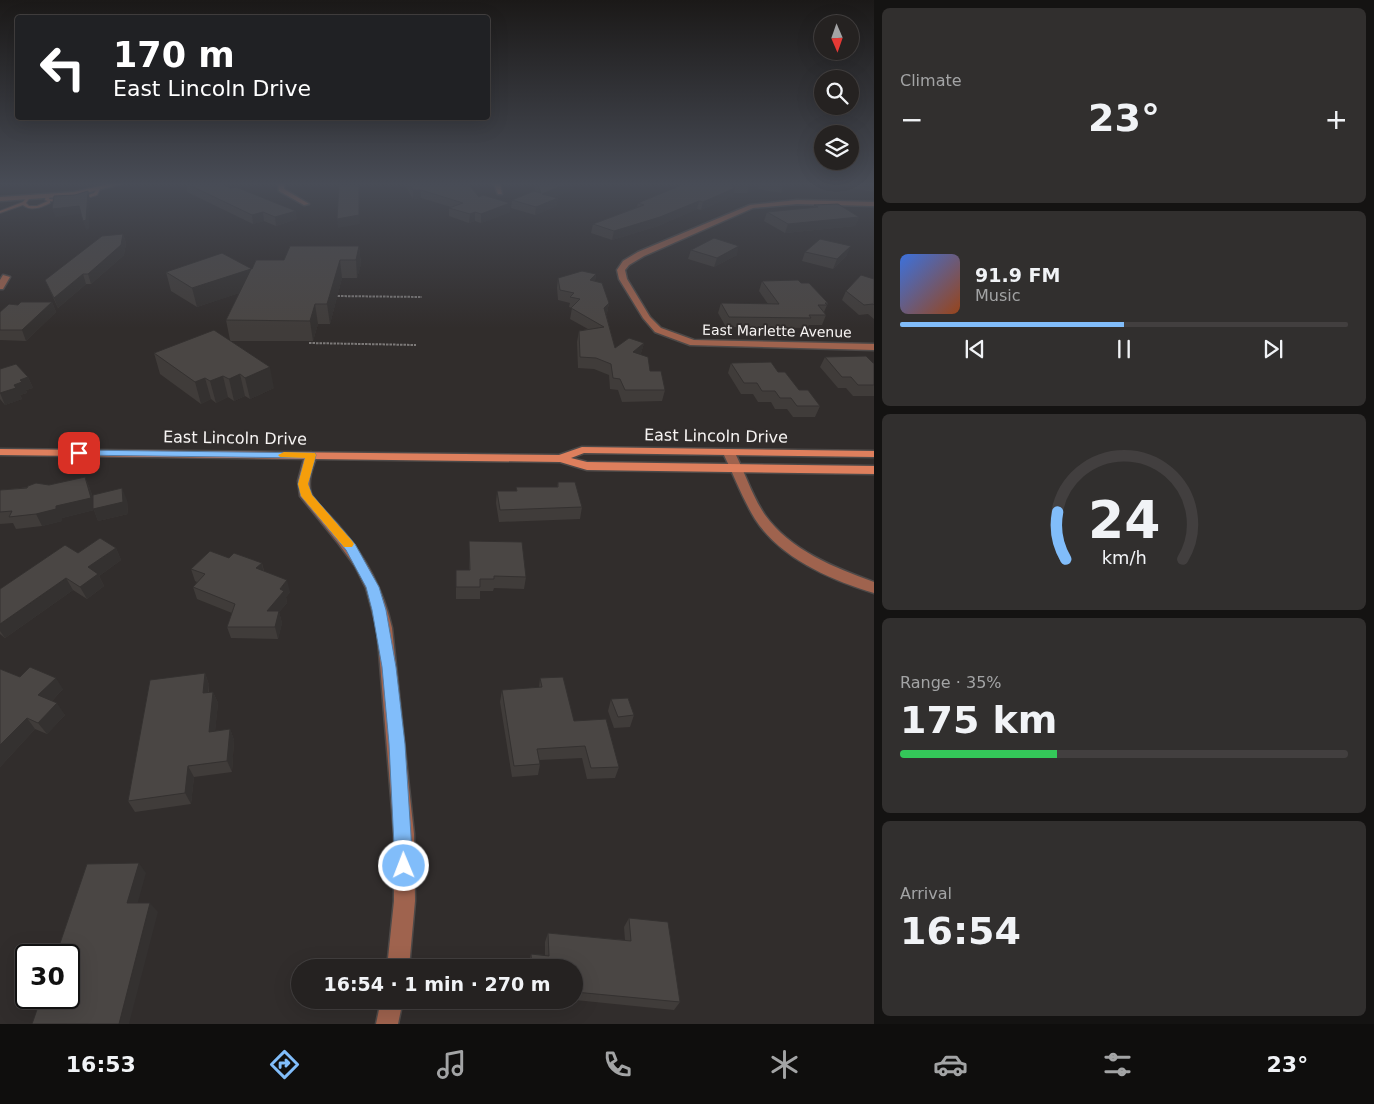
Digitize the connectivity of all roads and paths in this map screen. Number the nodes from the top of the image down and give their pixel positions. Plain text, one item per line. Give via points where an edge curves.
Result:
1 (692, 232) edge
2 (6, 277) dead end
3 (0, 287) edge
4 (331, 296) edge
5 (422, 297) dead end
6 (308, 343) dead end
7 (416, 345) dead end
8 (874, 347) edge
9 (0, 452) edge
10 (729, 453) junction
11 (874, 454) edge
12 (311, 455) junction
13 (560, 459) junction
14 (737, 468) junction
15 (874, 470) edge
16 (874, 588) edge
17 (399, 959) edge
18 (390, 1009) edge
19 (387, 1024) edge

1 - 8 street, East Marlette Avenue via 626,263 621,270 623,279 658,330 706,345
2 - 3 street
4 - 5 path
6 - 7 path
9 - 12 main road, East Lincoln Drive
10 - 11 main road, East Lincoln Drive
10 - 13 main road, East Lincoln Drive via 582,450
10 - 14 street
12 - 13 main road, East Lincoln Drive
12 - 17 street via 303,484 306,496 350,547 366,573 376,596 386,644 404,849
13 - 14 main road, East Lincoln Drive via 587,466
14 - 15 main road, East Lincoln Drive
14 - 16 street via 762,520 777,537 822,566
18 - 19 street

